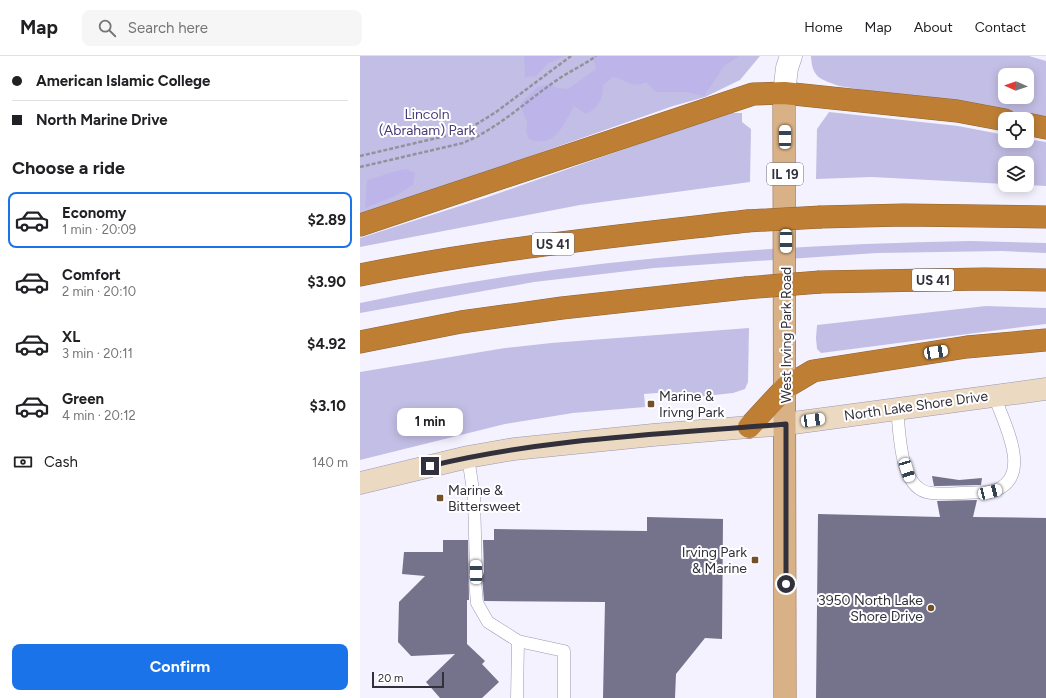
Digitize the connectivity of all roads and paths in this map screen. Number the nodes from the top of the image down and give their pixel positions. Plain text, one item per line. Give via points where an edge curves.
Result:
1 (571, 56) edge
2 (596, 56) edge
3 (791, 56) edge
4 (784, 92) junction
5 (998, 119) edge
6 (1034, 125) edge
7 (1046, 128) edge
8 (360, 156) edge
9 (360, 167) edge
10 (1046, 217) edge
11 (360, 226) edge
12 (360, 275) edge
13 (1046, 280) edge
14 (1046, 340) edge
15 (360, 342) edge
16 (786, 387) junction
17 (1046, 389) edge
18 (994, 395) junction
19 (897, 409) junction
20 (786, 424) junction
21 (749, 427) junction
22 (468, 457) junction
23 (360, 483) edge
24 (518, 641) junction
25 (517, 698) edge
26 (564, 698) edge
27 (785, 698) edge

1 - 8 path via 472,127 454,134
2 - 9 path via 479,137
3 - 4 street
4 - 5 highway via 957,110
4 - 11 highway via 753,94
4 - 16 main road, West Irving Park Road / IL 19
6 - 7 highway
10 - 12 highway, US 41, bridge via 904,215 747,221 531,247 427,262
13 - 15 highway, US 41, bridge via 820,282 745,288 462,322
14 - 16 highway via 967,348 813,371
16 - 20 main road, West Irving Park Road / IL 19
16 - 21 highway
17 - 18 street, North Lake Shore Drive
18 - 19 street, North Lake Shore Drive
18 - 19 lane via 1016,465 1012,477 1006,484 999,490 990,492 931,493 914,485 904,461
19 - 20 street, North Lake Shore Drive
20 - 21 street, North Lake Shore Drive
20 - 27 main road, West Irving Park Road / IL 19
21 - 22 street, North Lake Shore Drive via 514,449
22 - 23 street, North Lake Shore Drive
22 - 24 lane via 475,509 477,603 488,622
24 - 25 lane
24 - 26 lane via 564,651

